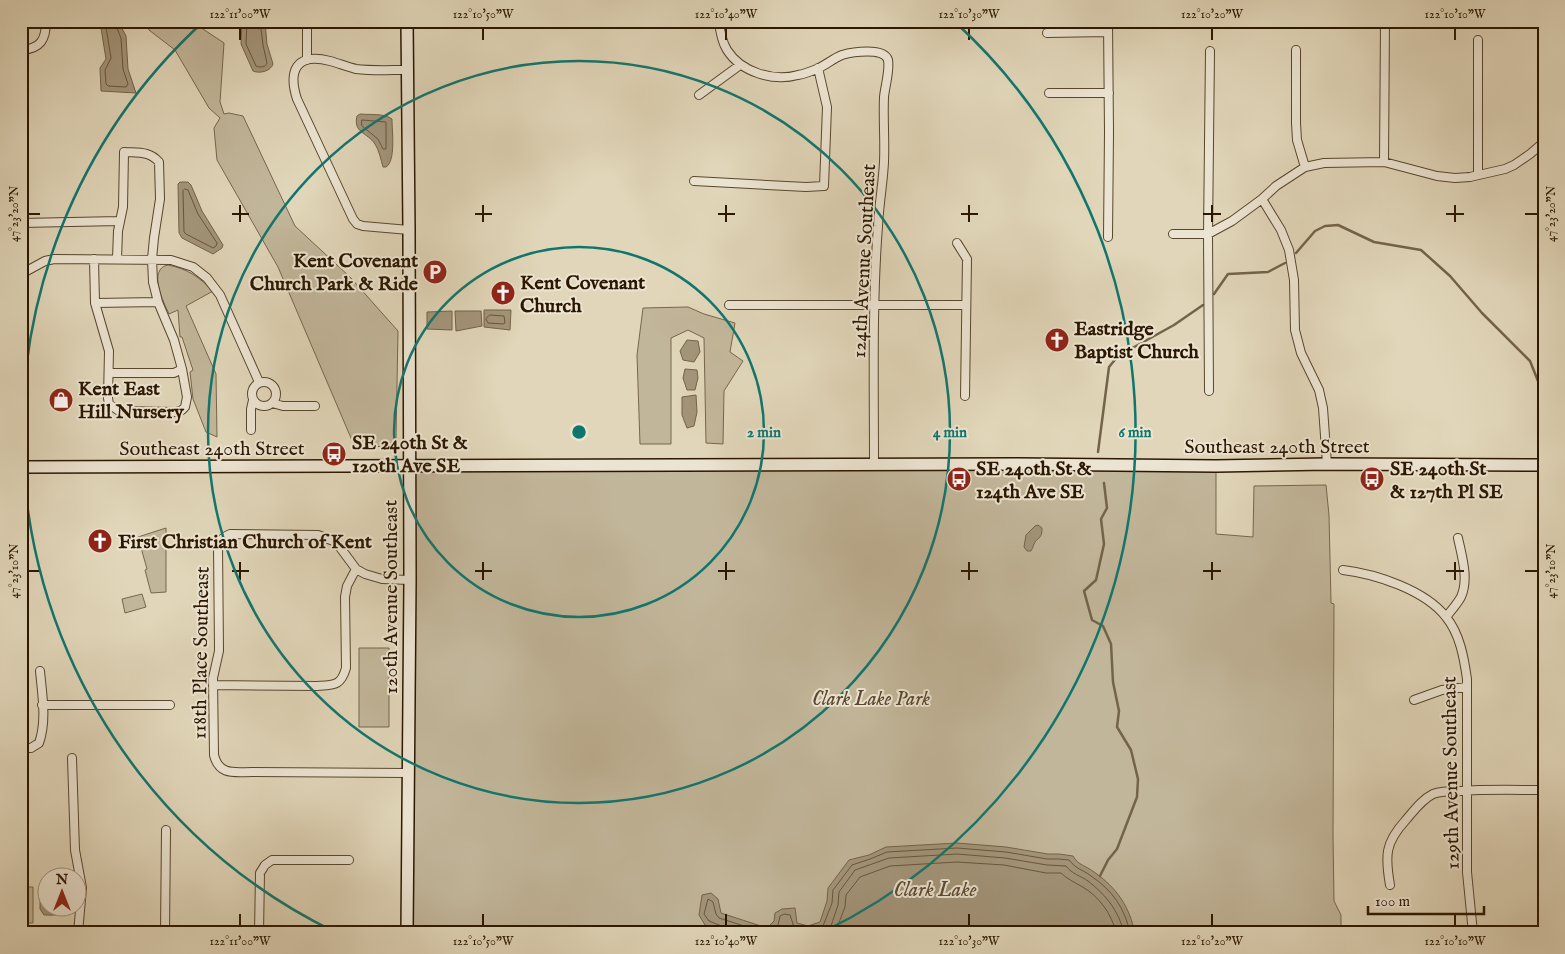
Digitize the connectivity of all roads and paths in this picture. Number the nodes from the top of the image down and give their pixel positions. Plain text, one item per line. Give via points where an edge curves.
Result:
1 (46, 21) edge
2 (307, 21) edge
3 (407, 21) edge
4 (719, 21) edge
5 (1108, 21) edge
6 (1385, 21) edge
7 (1108, 32) junction
8 (1047, 33) dead end
9 (1478, 40) dead end
10 (21, 50) edge
11 (1210, 50) dead end
12 (1296, 50) dead end
13 (307, 60) junction
14 (740, 65) junction
15 (818, 68) junction
16 (406, 70) junction
17 (1049, 93) dead end
18 (1109, 93) junction
19 (699, 95) dead end
20 (1544, 142) edge
21 (1384, 162) junction
22 (1305, 167) junction
23 (1478, 175) junction
24 (694, 181) dead end
25 (1262, 199) junction
26 (120, 221) junction
27 (21, 223) edge
28 (409, 230) junction
29 (1173, 234) dead end
30 (1208, 234) junction
31 (1108, 237) dead end
32 (957, 243) dead end
33 (94, 259) junction
34 (118, 259) junction
35 (152, 259) junction
36 (21, 274) edge
37 (158, 302) junction
38 (95, 303) junction
39 (729, 305) dead end
40 (875, 305) junction
41 (966, 305) junction
42 (182, 370) junction
43 (109, 372) junction
44 (259, 382) junction
45 (1209, 391) dead end
46 (965, 396) dead end
47 (253, 400) junction
48 (272, 404) junction
49 (315, 406) dead end
50 (251, 430) dead end
51 (874, 464) junction
52 (1327, 464) junction
53 (1544, 465) edge
54 (409, 466) junction
55 (21, 467) edge
56 (1458, 538) dead end
57 (356, 569) junction
58 (1343, 570) dead end
59 (410, 580) junction
60 (1446, 617) junction
61 (40, 670) dead end
62 (213, 685) junction
63 (1467, 687) junction
64 (1414, 700) dead end
65 (42, 705) junction
66 (170, 705) dead end
67 (21, 748) edge
68 (72, 758) dead end
69 (408, 773) junction
70 (1467, 790) junction
71 (1544, 790) edge
72 (166, 830) dead end
73 (349, 860) dead end
74 (1390, 885) dead end
75 (21, 933) edge
76 (78, 933) edge
77 (95, 933) edge
78 (166, 933) edge
79 (259, 933) edge
80 (407, 933) edge
81 (1473, 933) edge

1 - 10 street via 44,40 36,47
2 - 13 street
3 - 16 main road, 120th Avenue Southeast
4 - 14 street via 727,50
5 - 7 street
6 - 21 street
7 - 8 street
7 - 18 street
9 - 23 street
11 - 30 street
12 - 22 street via 1297,140
13 - 16 street via 328,60 356,69
13 - 28 street via 294,69 295,92 353,219 363,226
14 - 15 street via 763,75 781,78
14 - 19 street
15 - 24 street via 827,107 824,186
15 - 40 street, 124th Avenue Southeast via 854,53 880,52 888,58
16 - 28 main road, 120th Avenue Southeast
17 - 18 street
18 - 31 street
20 - 23 street via 1514,165
21 - 22 street via 1324,163
21 - 23 street via 1437,176
22 - 25 street
25 - 30 street
25 - 52 street via 1289,250 1294,280 1295,330 1300,353 1319,390
26 - 27 street
26 - 34 street
26 - 35 street via 124,152 153,156 159,162 160,199
28 - 54 main road, 120th Avenue Southeast
29 - 30 street
30 - 45 street
32 - 41 street via 967,259
33 - 34 street
33 - 36 street via 54,259
33 - 38 street
34 - 35 street
35 - 37 street
35 - 44 street via 184,263 207,278 220,295
37 - 38 street
37 - 42 street
38 - 43 street via 109,350
39 - 40 street
40 - 41 street
40 - 51 street, 124th Avenue Southeast
41 - 46 street
42 - 43 street via 174,373
42 - 43 street via 187,397 185,407 176,412 119,411 109,404
44 - 47 street via 252,392
44 - 48 street via 274,386 277,393
47 - 48 street via 262,406
47 - 50 street
48 - 49 street
51 - 52 main road, Southeast 240th Street
51 - 54 main road, Southeast 240th Street
52 - 53 main road, Southeast 240th Street
54 - 55 main road, Southeast 240th Street
54 - 59 main road, 120th Avenue Southeast
56 - 60 street via 1464,585 1461,597
57 - 59 street via 382,579
57 - 62 street via 345,597 346,668 338,682 317,686
57 - 62 street, 118th Place Southeast via 336,542 318,535 230,534 222,538 218,546 219,651
58 - 60 street via 1404,588 1421,596
59 - 69 main road, 120th Avenue Southeast
60 - 63 street, 129th Avenue Southeast via 1463,654
61 - 65 street
62 - 69 street, 118th Place Southeast via 214,755 222,770
63 - 64 street via 1442,690
63 - 70 street, 129th Avenue Southeast
65 - 66 street
65 - 67 street via 39,743 31,748
68 - 76 street via 75,850 82,888
69 - 80 main road, 120th Avenue Southeast
70 - 71 street
70 - 74 street via 1431,795 1397,830 1388,847
70 - 81 street, 129th Avenue Southeast via 1467,872
72 - 78 street
73 - 79 street via 272,860 260,873
75 - 76 street
76 - 77 street

